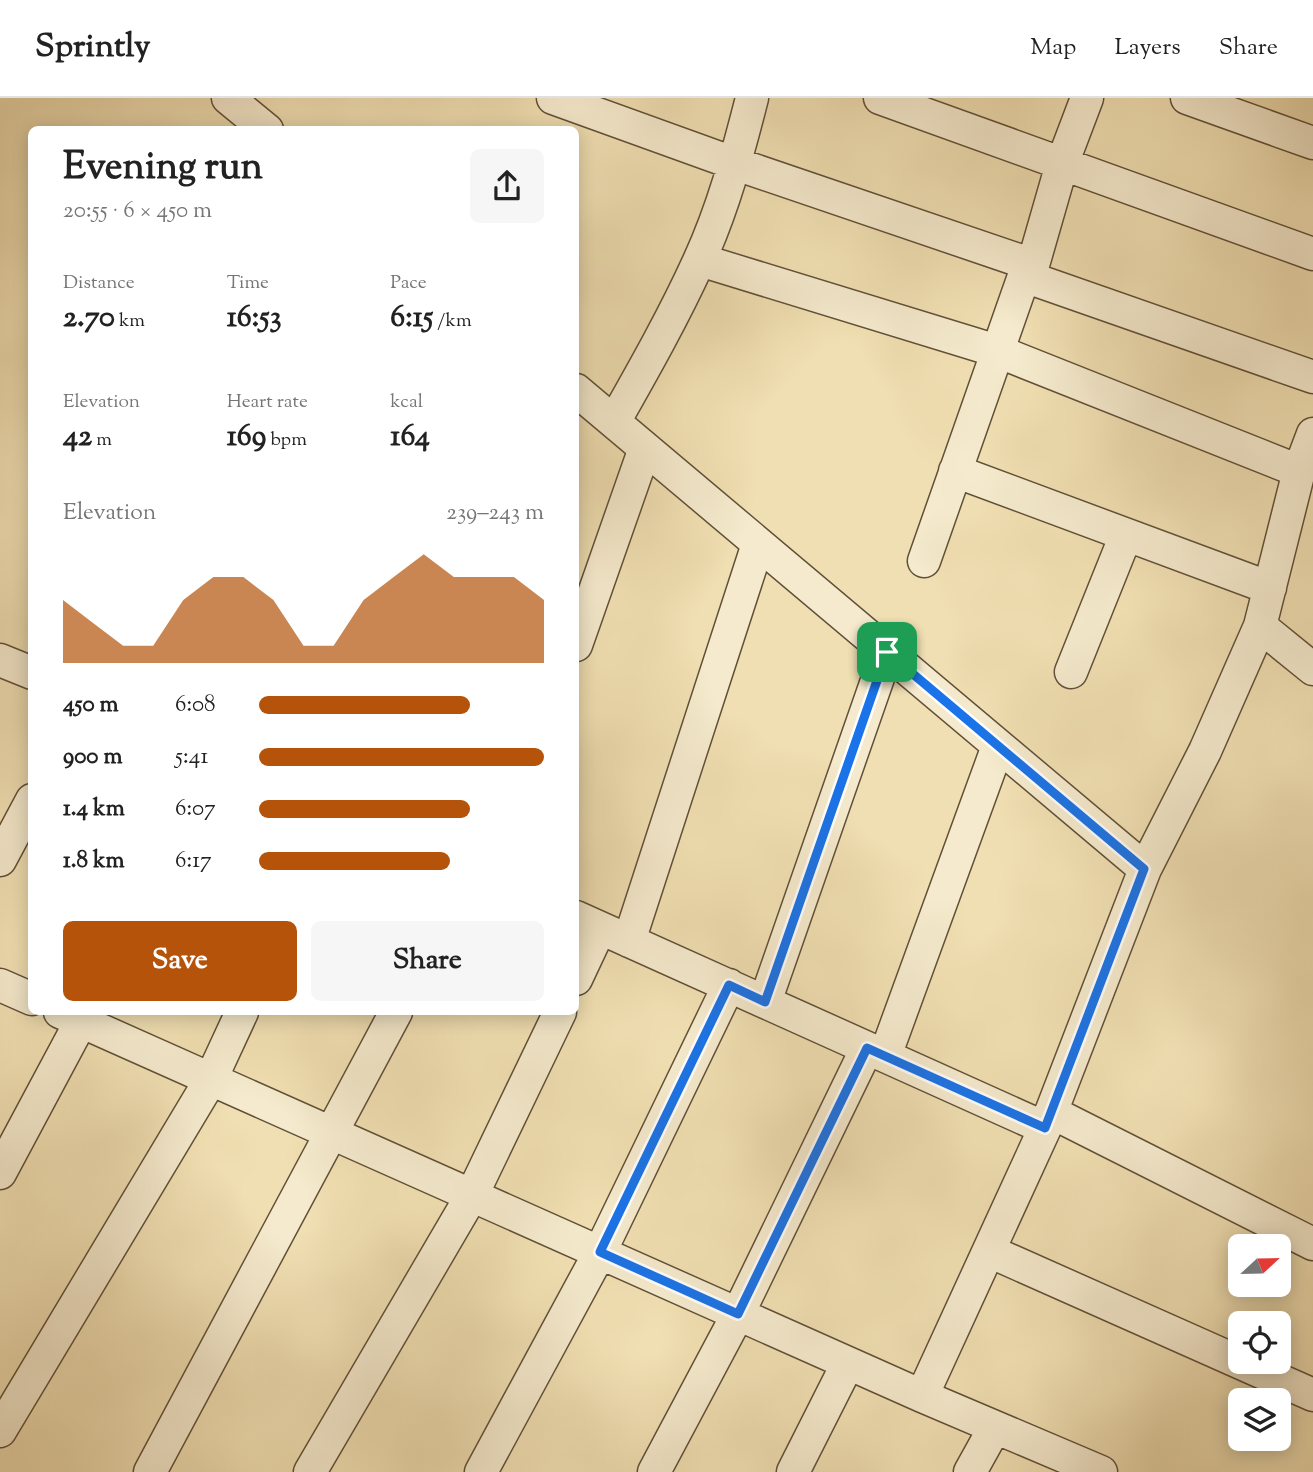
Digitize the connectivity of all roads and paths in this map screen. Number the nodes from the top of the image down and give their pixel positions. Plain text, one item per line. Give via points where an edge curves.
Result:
1 (228, 98) edge
2 (553, 98) edge
3 (752, 98) edge
4 (880, 98) edge
5 (1087, 98) edge
6 (1187, 98) edge
7 (262, 126) edge
8 (1313, 143) edge
9 (736, 164) junction
10 (1062, 164) junction
11 (1313, 254) edge
12 (700, 260) junction
13 (1028, 270) junction
14 (997, 351) junction
15 (1313, 377) edge
16 (579, 393) edge
17 (614, 422) junction
18 (1313, 434) edge
19 (645, 448) junction
20 (955, 471) junction
21 (1299, 471) junction
22 (1126, 535) junction
23 (758, 544) junction
24 (924, 561) dead end
25 (1270, 588) junction
26 (1260, 626) junction
27 (579, 636) edge
28 (887, 652) junction
29 (0, 660) edge
30 (1313, 669) edge
31 (28, 671) edge
32 (1071, 673) dead end
33 (998, 746) junction
34 (28, 808) edge
35 (0, 860) edge
36 (1144, 869) junction
37 (588, 922) edge
38 (629, 941) junction
39 (579, 965) edge
40 (0, 985) edge
41 (729, 985) junction
42 (28, 997) edge
43 (765, 1002) junction
44 (76, 1015) edge
45 (241, 1015) edge
46 (394, 1015) edge
47 (559, 1015) edge
48 (876, 1052) junction
49 (211, 1079) junction
50 (1048, 1120) junction
51 (332, 1133) junction
52 (0, 1173) edge
53 (472, 1195) junction
54 (1313, 1244) edge
55 (989, 1251) junction
56 (600, 1252) junction
57 (738, 1314) junction
58 (848, 1363) junction
59 (1313, 1395) edge
60 (922, 1396) junction
61 (995, 1427) junction
62 (0, 1431) edge
63 (150, 1472) edge
64 (310, 1472) edge
65 (481, 1472) edge
66 (654, 1472) edge
67 (793, 1472) edge
68 (970, 1472) edge
69 (1101, 1472) edge

1 - 7 street
2 - 9 street
3 - 9 street
4 - 10 street
5 - 10 street
6 - 8 street
9 - 12 street
9 - 13 street
10 - 11 street
10 - 13 street
12 - 14 street
12 - 17 street
13 - 14 street
13 - 15 street
14 - 20 street
14 - 21 street
16 - 17 street
17 - 19 street
18 - 21 street
19 - 23 street
19 - 27 street
20 - 22 street
20 - 24 street
21 - 25 street
22 - 25 street
22 - 32 street
23 - 28 street
23 - 38 street
25 - 26 street
26 - 30 street
26 - 36 street via 1205,751
28 - 33 street
28 - 43 street
29 - 31 street
33 - 36 street
33 - 48 street
34 - 35 street
36 - 50 street
37 - 38 street
37 - 39 street
38 - 41 street
40 - 42 street
41 - 43 street
41 - 56 street
43 - 48 street
44 - 49 street
44 - 52 street
45 - 49 street
46 - 51 street
47 - 53 street
48 - 50 street
48 - 57 street
49 - 51 street
49 - 62 street
50 - 54 street
50 - 55 street
51 - 53 street
51 - 63 street
53 - 56 street
53 - 64 street
55 - 59 street
55 - 60 street
56 - 57 street
56 - 65 street
57 - 58 street
57 - 66 street
58 - 60 street
58 - 67 street
60 - 61 street
61 - 68 street
61 - 69 street

